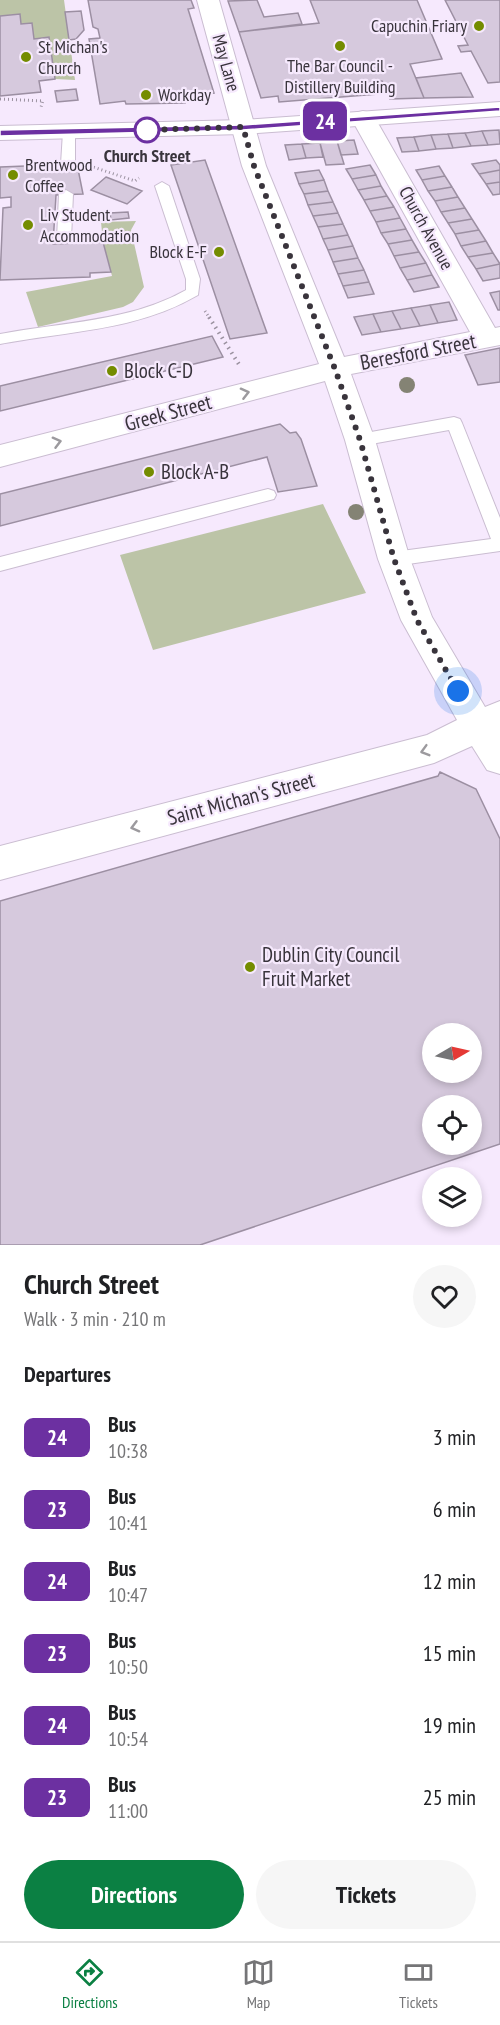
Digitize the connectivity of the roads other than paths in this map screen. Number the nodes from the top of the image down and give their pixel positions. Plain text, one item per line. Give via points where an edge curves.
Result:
1 (208, 0) edge
2 (500, 109) edge
3 (363, 118) junction
4 (243, 127) junction
5 (69, 132) junction
6 (0, 133) edge
7 (68, 164) dead end
8 (162, 186) road end
9 (66, 194) dead end
10 (64, 239) dead end
11 (494, 337) edge
12 (0, 339) edge
13 (335, 369) junction
14 (360, 440) junction
15 (0, 456) edge
16 (268, 495) dead end
17 (500, 542) edge
18 (394, 559) junction
19 (0, 564) edge
20 (489, 721) edge
21 (500, 759) edge
22 (0, 863) edge

1 - 4 street, May Lane
2 - 3 street
3 - 4 street
3 - 11 street, Church Avenue
4 - 5 street
4 - 13 street, May Lane via 254,166
5 - 6 street
5 - 7 lane
8 - 12 lane via 193,279 193,292 166,307 125,318
9 - 10 lane
11 - 13 street, Beresford Street
13 - 14 street, May Lane
15 -> 13 street, Greek Street
14 - 17 lane via 454,423
14 - 18 street, May Lane
16 - 19 lane
17 - 18 lane
18 - 20 street, May Lane via 417,620
20 - 21 street, May Lane
20 -> 22 street, Saint Michan's Street via 434,748

